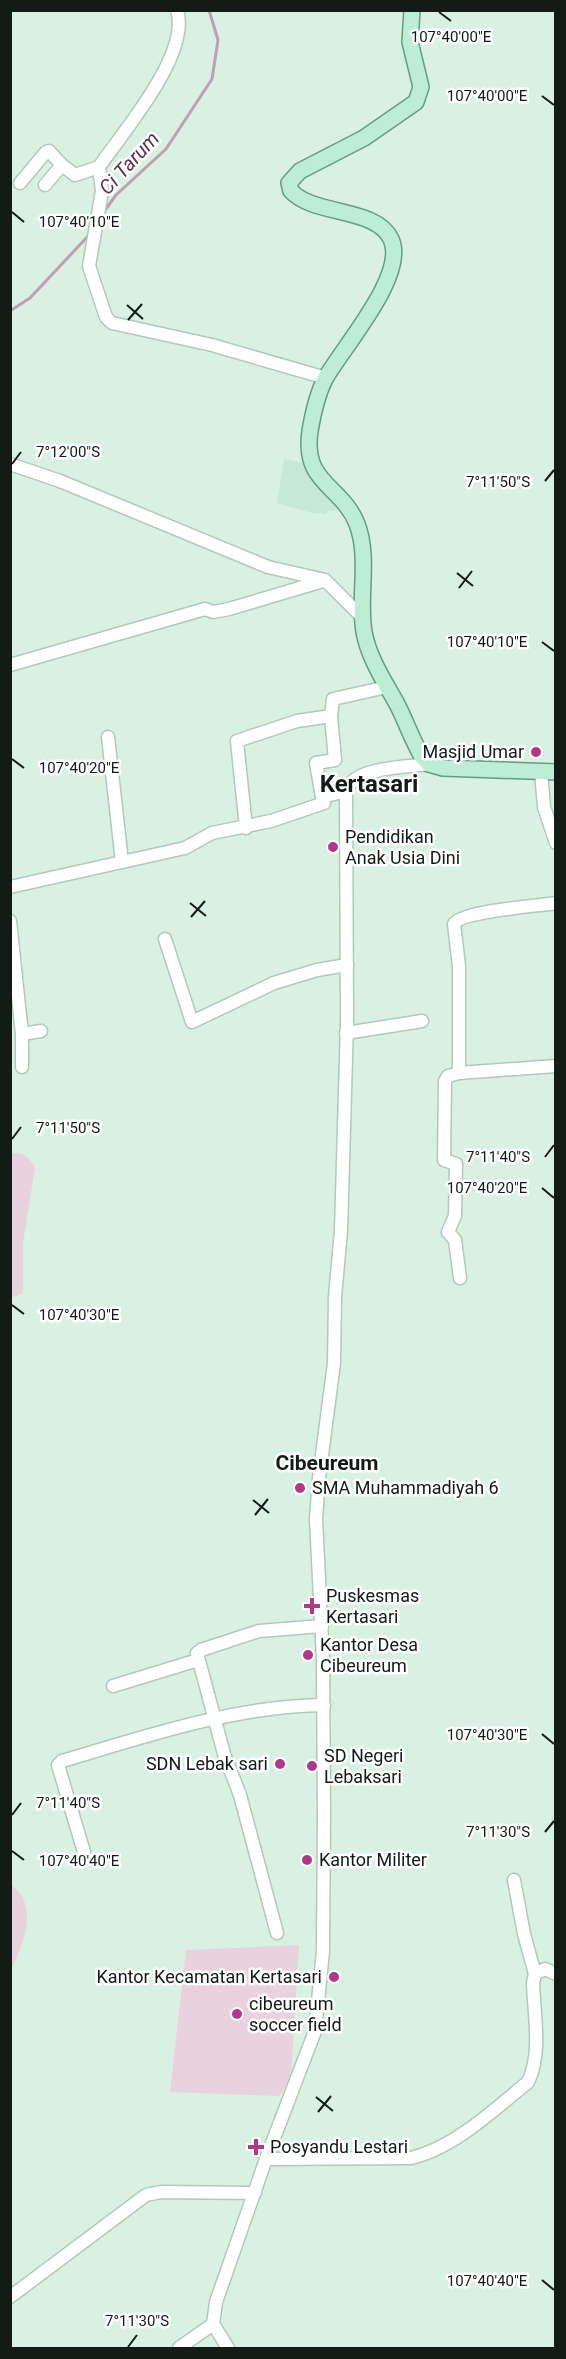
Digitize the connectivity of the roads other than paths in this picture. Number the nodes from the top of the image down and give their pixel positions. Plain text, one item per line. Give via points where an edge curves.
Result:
1 (177, 10) edge
2 (412, 10) edge
3 (62, 165) junction
4 (99, 167) junction
5 (20, 183) dead end
6 (45, 185) dead end
7 (326, 378) junction
8 (10, 464) edge
9 (325, 580) junction
10 (363, 618) junction
11 (10, 665) edge
12 (387, 687) junction
13 (331, 716) junction
14 (108, 737) dead end
15 (429, 764) junction
16 (548, 772) edge
17 (346, 791) junction
18 (322, 797) junction
19 (246, 828) junction
20 (555, 843) edge
21 (122, 862) junction
22 (10, 887) edge
23 (555, 903) edge
24 (10, 921) edge
25 (165, 939) dead end
26 (347, 965) junction
27 (15, 1020) edge
28 (422, 1021) dead end
29 (40, 1031) dead end
30 (346, 1033) junction
31 (22, 1034) junction
32 (555, 1066) edge
33 (22, 1067) dead end
34 (459, 1074) junction
35 (460, 1278) dead end
36 (322, 1626) junction
37 (198, 1660) junction
38 (113, 1686) dead end
39 (324, 1705) junction
40 (216, 1720) junction
41 (84, 1852) dead end
42 (514, 1880) dead end
43 (277, 1933) dead end
44 (536, 1974) junction
45 (555, 1974) edge
46 (266, 2158) junction
47 (255, 2193) junction
48 (10, 2297) edge
49 (213, 2324) junction
50 (179, 2349) edge
51 (228, 2349) edge

1 - 4 street via 177,41 162,74
2 - 7 main road via 410,42 421,87 416,102 364,138 300,171 289,183 294,195 306,201 379,227 391,240 394,251 393,263 373,306
3 - 4 street via 77,175
3 - 5 street via 46,152
3 - 6 street
4 - 7 street via 102,191 89,266 106,317 112,323 212,345
7 - 10 main road via 309,434 312,465 352,512 357,524 364,559
8 - 9 street via 268,567
9 - 10 street
9 - 11 street
10 - 12 main road via 367,643
12 - 13 street via 333,699
12 - 15 main road via 417,749
13 - 18 street via 335,760 316,763
13 - 19 street via 297,721 237,741
14 - 21 street
15 - 16 main road via 451,769
15 - 17 street via 364,774 350,781
16 - 20 street via 544,807
17 - 18 street
17 - 26 street
18 - 19 street via 321,806
19 - 21 street via 212,832 185,848
21 - 22 street
23 - 34 street via 494,911 454,922 459,966
24 - 27 street
25 - 26 street via 192,1022 274,984
26 - 30 street
27 - 31 street
28 - 30 street
29 - 31 street
30 - 36 street via 334,1364 316,1520
31 - 33 street
32 - 34 street
34 - 35 street via 448,1076 445,1081 444,1160 456,1164 455,1218 448,1232 455,1240
36 - 37 street via 259,1631 201,1650
36 - 39 street
37 - 38 street
37 - 40 street
39 - 40 street via 268,1707
39 - 46 street via 324,1922 319,2012
40 - 41 street via 170,1729 59,1762
40 - 43 street
42 - 44 street
44 - 45 street via 545,1969
44 - 46 street via 531,2076 471,2128 411,2158
46 - 47 street
47 - 48 street via 146,2195
47 - 49 street via 216,2302
49 - 50 street
49 - 51 street

